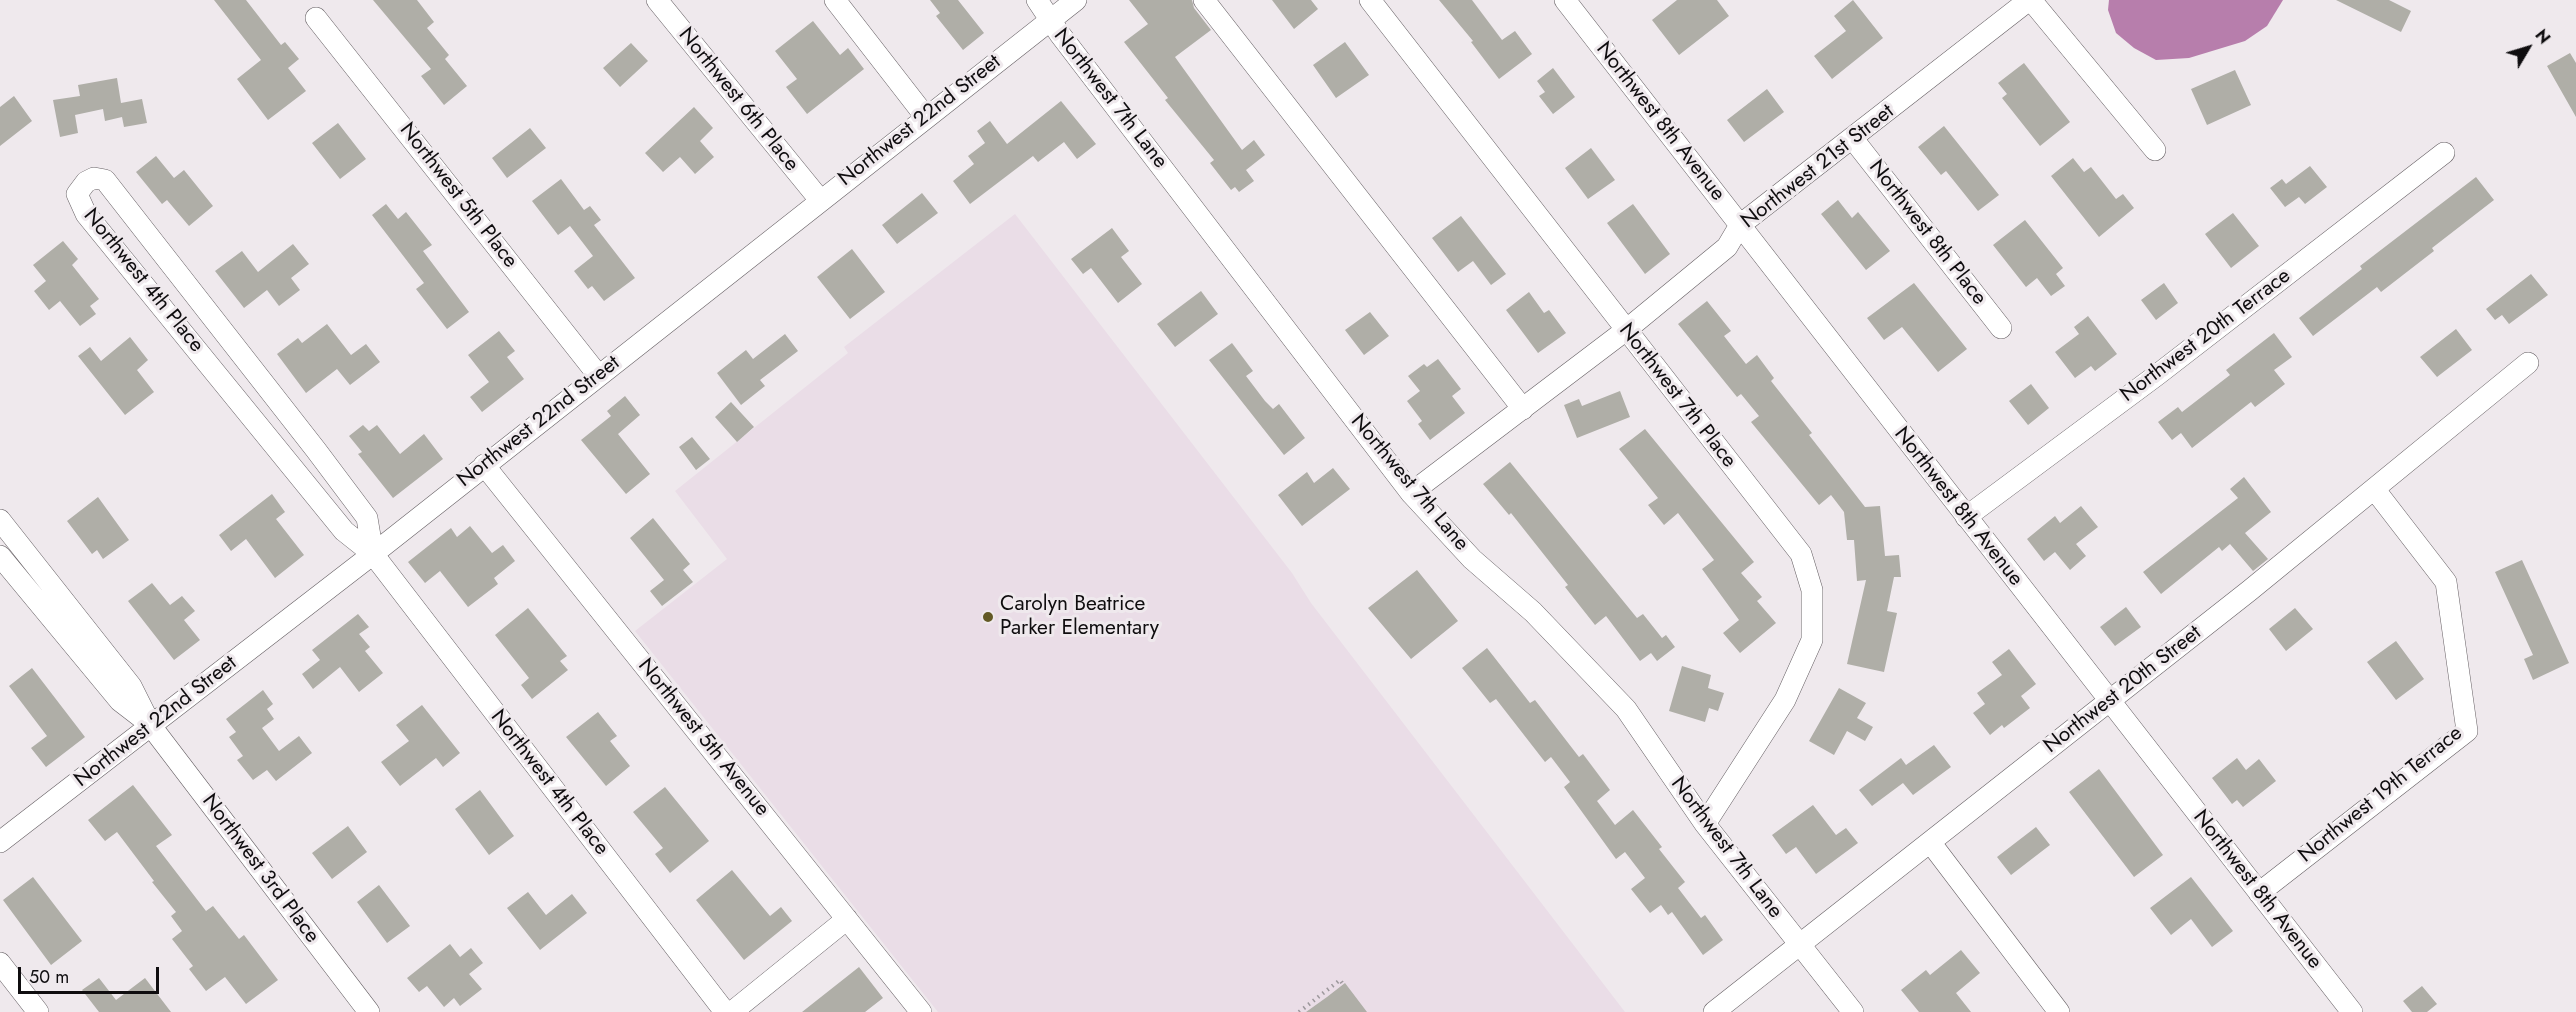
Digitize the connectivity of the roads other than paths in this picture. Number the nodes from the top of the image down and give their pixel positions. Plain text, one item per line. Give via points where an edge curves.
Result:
1 (657, 0) edge
2 (835, 0) edge
3 (1022, 0) edge
4 (1037, 0) edge
5 (1076, 0) edge
6 (1204, 0) edge
7 (1370, 0) edge
8 (2030, 0) edge
9 (1574, 3) edge
10 (316, 18) dead end
11 (1050, 20) junction
12 (925, 116) junction
13 (1853, 139) junction
14 (2155, 150) dead end
15 (2444, 153) dead end
16 (819, 200) junction
17 (1740, 225) junction
18 (2001, 328) dead end
19 (1626, 330) junction
20 (2528, 363) dead end
21 (598, 375) junction
22 (1523, 409) junction
23 (484, 465) junction
24 (2375, 490) junction
25 (1411, 493) junction
26 (1966, 517) junction
27 (0, 520) edge
28 (373, 554) junction
29 (0, 556) edge
30 (2109, 701) junction
31 (151, 726) junction
32 (1706, 824) junction
33 (0, 842) edge
34 (1930, 842) junction
35 (2259, 893) junction
36 (847, 919) junction
37 (1798, 944) junction
38 (0, 963) edge
39 (38, 1012) edge
40 (369, 1012) edge
41 (725, 1012) edge
42 (732, 1012) edge
43 (921, 1012) edge
44 (1714, 1012) edge
45 (1853, 1012) edge
46 (2059, 1012) edge
47 (2352, 1012) edge

1 - 16 street, Northwest 6th Place
2 - 12 street
3 - 11 street, Northwest 7th Lane
4 - 11 street, Northwest 7th Lane
5 - 11 street, Northwest 22nd Street
6 - 22 street
7 - 19 street, Northwest 7th Place
8 - 13 street, Northwest 21st Street
8 - 14 street
9 - 17 street, Northwest 8th Avenue
10 - 21 street, Northwest 5th Place
11 - 12 street, Northwest 22nd Street
11 - 25 street, Northwest 7th Lane
12 - 16 street, Northwest 22nd Street
13 - 17 street, Northwest 21st Street
13 - 18 street, Northwest 8th Place
15 - 26 street, Northwest 20th Terrace
16 - 21 street, Northwest 22nd Street
17 - 19 street, Northwest 21st Street via 1727,247
17 - 26 street, Northwest 8th Avenue
19 - 22 street, Northwest 21st Street
19 - 32 street, Northwest 7th Place via 1801,554 1812,590 1812,640 1785,700
20 - 24 street, Northwest 20th Street
21 - 23 street, Northwest 22nd Street
22 - 25 street, Northwest 21st Street
23 - 28 street, Northwest 22nd Street
23 - 36 street, Northwest 5th Avenue
24 - 30 street, Northwest 20th Street
24 - 35 street, Northwest 19th Terrace via 2446,582 2467,730
25 - 32 street, Northwest 7th Lane via 1472,559 1533,612 1626,709
26 - 30 street, Northwest 8th Avenue
27 - 31 street, Northwest 3rd Place via 131,686
28 - 28 street, Northwest 4th Place via 367,518 316,450 105,180 94,178 86,182 77,194 86,214 344,531
28 - 31 street, Northwest 22nd Street
28 - 41 street, Northwest 4th Place
29 - 31 street, Northwest 3rd Place via 120,701
30 - 34 street, Northwest 20th Street
30 - 35 street, Northwest 8th Avenue
31 - 33 street, Northwest 22nd Street
31 - 40 street, Northwest 3rd Place
32 - 37 street, Northwest 7th Lane
34 - 37 street, Northwest 20th Street
34 - 46 street
35 - 47 street, Northwest 8th Avenue
36 - 42 street
36 - 43 street, Northwest 5th Avenue
37 - 44 street, Northwest 20th Street
37 - 45 street, Northwest 7th Lane
38 - 39 street

